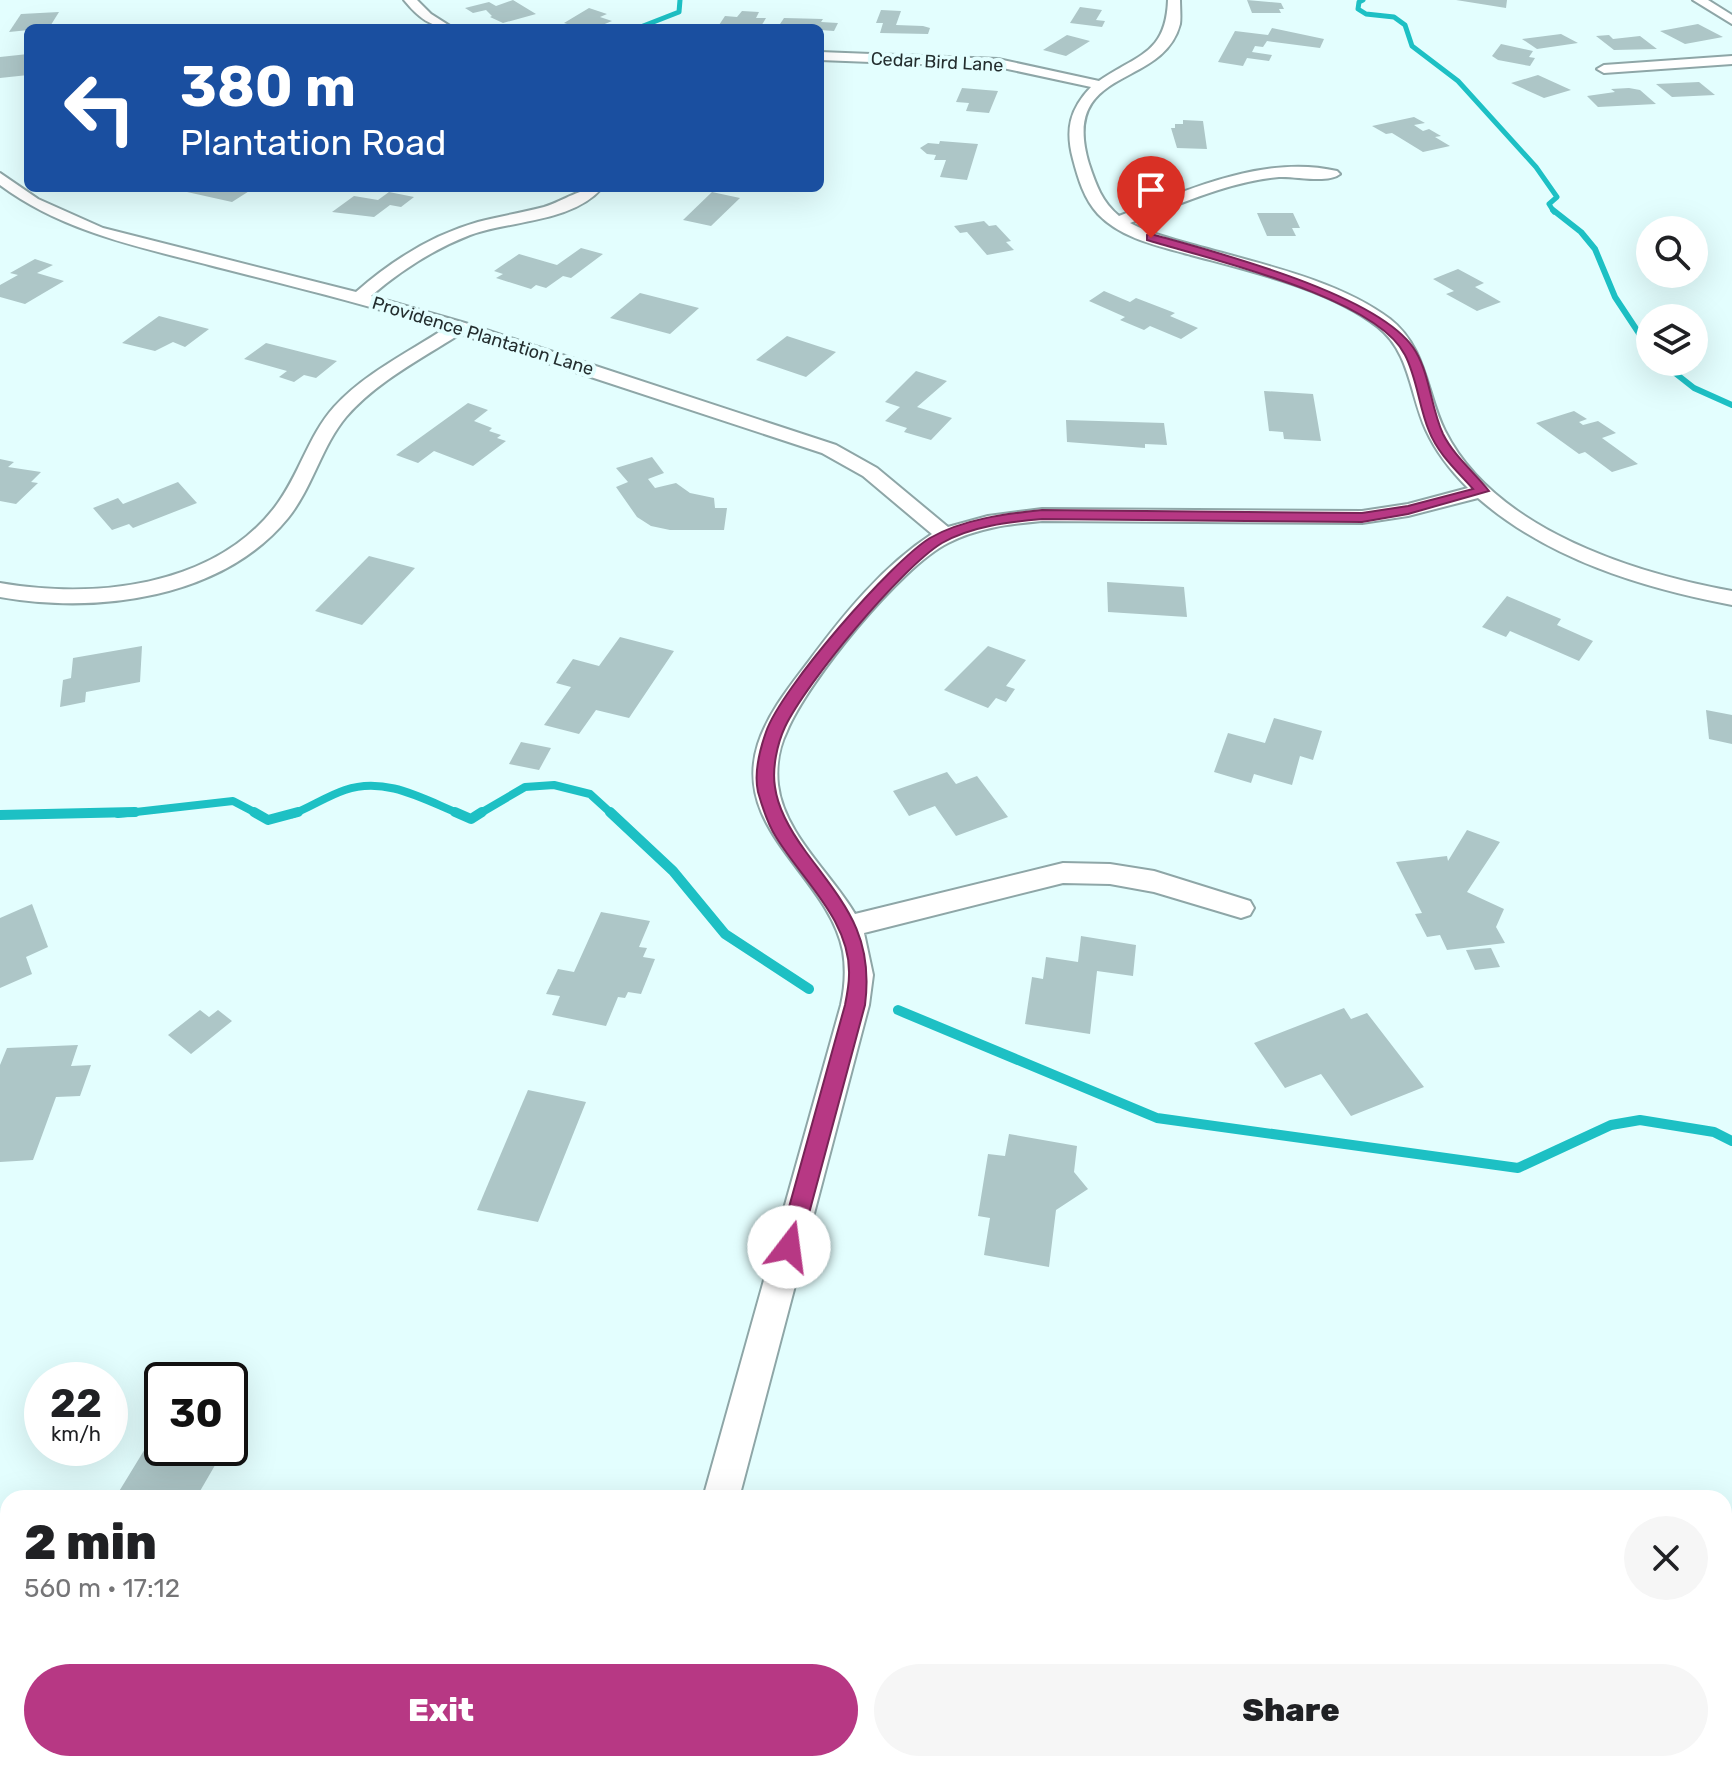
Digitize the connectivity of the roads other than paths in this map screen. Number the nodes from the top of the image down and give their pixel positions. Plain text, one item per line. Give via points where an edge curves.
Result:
1 (410, 0) edge
2 (1174, 0) edge
3 (1699, 0) edge
4 (1732, 20) edge
5 (440, 24) edge
6 (824, 56) edge
7 (1732, 60) edge
8 (1604, 69) dead end
9 (1100, 85) junction
10 (1332, 174) dead end
11 (0, 178) edge
12 (586, 192) edge
13 (1117, 222) junction
14 (359, 298) junction
15 (459, 327) junction
16 (1482, 491) junction
17 (946, 536) junction
18 (0, 590) edge
19 (1732, 598) edge
20 (1241, 908) dead end
21 (847, 927) junction
22 (723, 1490) edge

1 - 5 street
2 - 9 street via 1175,26 1168,41
3 - 4 street
6 - 9 street, Cedar Bird Lane via 998,63
7 - 8 street
9 - 13 street via 1076,126 1090,190
10 - 13 street via 1263,173
11 - 14 street, Providence Plantation Lane via 33,202 97,231
12 - 14 street via 548,211 451,238 391,271
13 - 16 street via 1151,238 1319,290 1378,319 1411,352 1436,432
14 - 15 street, Providence Plantation Lane
15 - 17 street, Providence Plantation Lane via 829,449 870,472
15 - 18 street via 342,410 323,434 281,513 231,555 168,582 120,594 48,597
16 - 17 street via 1362,517 1042,515 986,522
16 - 19 street via 1552,538 1612,567 1690,592
17 - 21 street via 921,551 831,649 786,708 768,751 766,790 773,813
20 - 21 street via 1145,878 1077,873 1035,878
21 - 22 street via 859,974 855,1005

